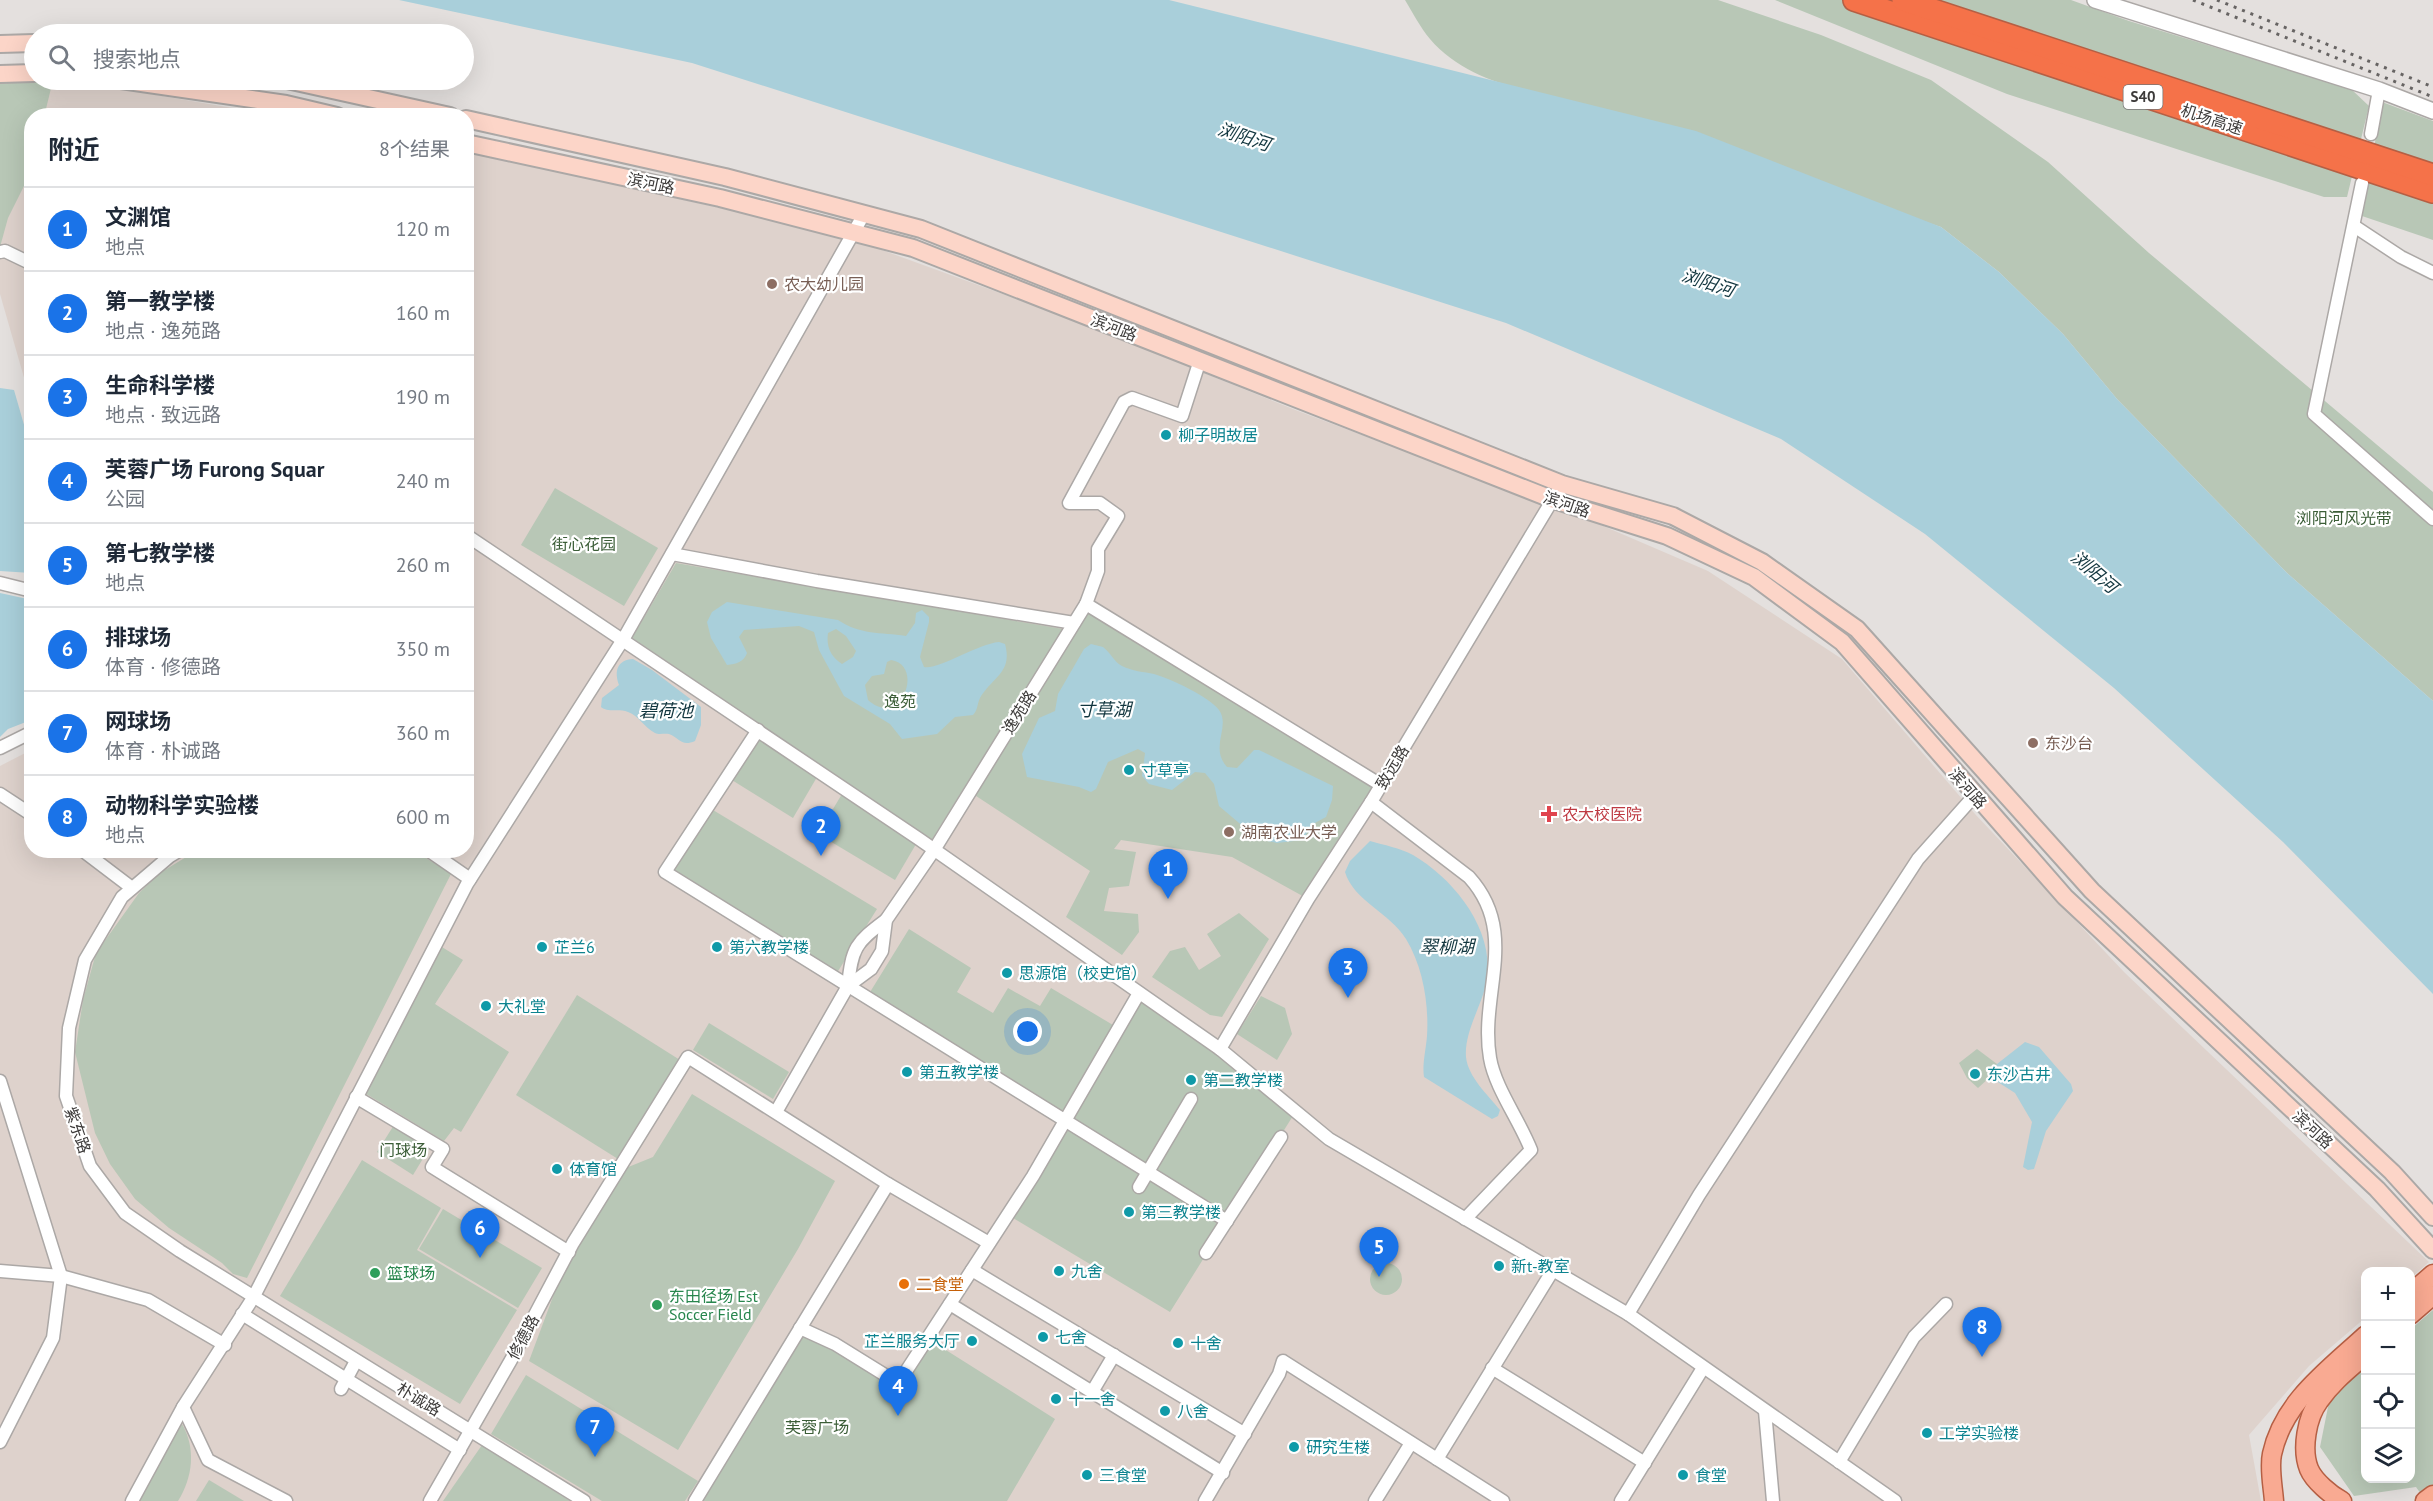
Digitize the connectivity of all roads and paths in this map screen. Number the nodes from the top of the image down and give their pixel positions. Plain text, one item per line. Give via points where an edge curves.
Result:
1 (1854, 0) edge
2 (1903, 0) edge
3 (2095, 0) edge
4 (0, 44) edge
5 (24, 44) edge
6 (24, 73) edge
7 (0, 74) edge
8 (187, 90) edge
9 (332, 90) edge
10 (2379, 90) junction
11 (299, 108) edge
12 (414, 108) edge
13 (2433, 111) edge
14 (474, 121) edge
15 (2371, 134) dead end
16 (474, 146) edge
17 (2433, 175) edge
18 (2362, 183) dead end
19 (2433, 192) edge
20 (864, 214) junction
21 (2354, 226) junction
22 (855, 232) junction
23 (0, 252) edge
24 (24, 260) edge
25 (2433, 273) edge
26 (1200, 360) junction
27 (1562, 484) junction
28 (1554, 500) junction
29 (2433, 519) edge
30 (474, 540) edge
31 (672, 554) junction
32 (0, 583) edge
33 (24, 589) edge
34 (1086, 604) junction
35 (1074, 623) junction
36 (624, 638) junction
37 (758, 730) junction
38 (24, 736) edge
39 (0, 748) edge
40 (1381, 785) junction
41 (0, 794) edge
42 (1975, 795) junction
43 (1371, 802) junction
44 (24, 810) edge
45 (934, 850) junction
46 (93, 858) edge
47 (170, 858) edge
48 (440, 858) edge
49 (470, 879) junction
50 (132, 888) junction
51 (886, 920) junction
52 (848, 986) junction
53 (1139, 993) junction
54 (1220, 1049) junction
55 (0, 1080) edge
56 (356, 1097) junction
57 (1191, 1099) dead end
58 (776, 1112) junction
59 (1064, 1122) junction
60 (1281, 1137) dead end
61 (1147, 1172) junction
62 (888, 1184) junction
63 (1139, 1187) dead end
64 (2433, 1217) edge
65 (1465, 1219) junction
66 (1227, 1221) junction
67 (989, 1243) junction
68 (571, 1247) junction
69 (2433, 1250) edge
70 (1206, 1253) dead end
71 (972, 1270) junction
72 (1552, 1270) junction
73 (0, 1271) edge
74 (2433, 1274) edge
75 (61, 1276) junction
76 (2415, 1290) edge
77 (2433, 1295) edge
78 (253, 1298) junction
79 (950, 1304) junction
80 (1946, 1304) dead end
81 (2415, 1311) edge
82 (242, 1314) junction
83 (1628, 1314) junction
84 (800, 1328) junction
85 (2361, 1340) edge
86 (225, 1345) junction
87 (1114, 1355) junction
88 (2361, 1358) edge
89 (356, 1361) junction
90 (1492, 1368) junction
91 (1703, 1368) junction
92 (343, 1383) junction
93 (1092, 1392) junction
94 (183, 1407) junction
95 (1765, 1411) junction
96 (471, 1431) junction
97 (1245, 1434) junction
98 (0, 1442) edge
99 (1411, 1443) junction
100 (460, 1450) junction
101 (1437, 1459) junction
102 (1839, 1462) junction
103 (1645, 1463) junction
104 (1223, 1473) junction
105 (2433, 1495) edge
106 (132, 1501) edge
107 (286, 1501) edge
108 (430, 1501) edge
109 (584, 1501) edge
110 (695, 1501) edge
111 (1205, 1501) edge
112 (1375, 1501) edge
113 (1503, 1501) edge
114 (1621, 1501) edge
115 (1773, 1501) edge
116 (1895, 1501) edge
117 (2274, 1501) edge
118 (2342, 1501) edge
119 (2426, 1501) edge

1 - 19 highway, 机场高速 / S40
2 - 17 highway, 机场高速 / S40
3 - 10 street
4 - 5 main road
6 - 7 main road
8 - 11 main road
9 - 12 main road
10 - 13 street
10 - 15 street
14 - 20 main road, 滨河路 via 725,177
16 - 22 main road, 滨河路 via 720,198
18 - 21 street
20 - 22 street
20 - 27 main road, 滨河路 via 921,229
21 - 25 street
21 - 29 street via 2314,414
22 - 26 main road, 滨河路 via 913,248
22 - 31 street
23 - 24 street
26 - 28 main road, 滨河路
26 - 34 street, 逸苑路 via 1182,416 1132,398 1124,402 1069,503 1100,503 1118,516 1098,549 1098,571
27 - 28 street, 致远路
27 - 64 main road, 滨河路 via 1673,516 1762,562 1857,629 2092,891 2392,1172
28 - 40 street, 致远路
28 - 42 main road, 滨河路 via 1667,536 1754,577 1842,642
30 - 36 street
31 - 35 street
31 - 36 street
32 - 33 street
34 - 35 street, 逸苑路
34 - 40 street
35 - 45 street, 逸苑路
36 - 37 street
36 - 49 street
37 - 45 street
37 - 52 street via 666,872
38 - 39 street
40 - 43 street, 致远路
41 - 44 street
42 - 69 main road, 滨河路 via 2065,897 2377,1189
42 - 83 street via 1918,859 1699,1195
43 - 54 street, 致远路 via 1308,899
43 - 65 street via 1468,877 1481,890 1494,924 1497,958 1490,1008 1490,1060 1531,1150
45 - 51 street, 逸苑路
45 - 53 street
46 - 50 street
47 - 50 street, 紫东路
48 - 49 street
49 - 56 street
50 - 78 street, 紫东路 via 122,897 85,960 69,1028 66,1096 90,1166 125,1213
51 - 52 street via 863,937 851,956
51 - 52 street, 逸苑路 via 882,951 872,969
52 - 58 street, 逸苑路
52 - 59 street
53 - 54 street
53 - 59 street
54 - 65 street via 1329,1139
55 - 75 street
56 - 68 street via 443,1149 432,1167
56 - 78 street
57 - 61 street
58 - 62 street
58 - 68 street, 修德路 via 688,1057
59 - 61 street
59 - 67 street
60 - 66 street
61 - 63 street
61 - 66 street
62 - 67 street
62 - 84 street
65 - 72 street
66 - 70 street
67 - 71 street
68 - 96 street, 修德路
71 - 79 street
71 - 87 street
72 - 83 street
72 - 90 street
73 - 75 street
74 - 76 main road
75 - 86 street via 148,1300
75 - 98 street via 53,1338
77 - 81 main road
78 - 82 street
78 - 89 street, 朴诚路
79 - 84 street via 901,1379 885,1375 836,1344
79 - 93 street
80 - 102 street via 1914,1336
82 - 86 street
82 - 92 street
83 - 91 street
84 - 110 street
85 - 117 main road via 2286,1413 2271,1456
86 - 94 street
87 - 93 street
87 - 97 street
88 - 118 main road via 2333,1383 2309,1421 2309,1469 2331,1495
89 - 92 street
89 - 96 street, 朴诚路
90 - 101 street
90 - 103 street
91 - 95 street
91 - 103 street
92 - 100 street
93 - 104 street
94 - 106 street
94 - 107 street via 208,1460
95 - 102 street
95 - 115 street
96 - 100 street, 修德路
96 - 109 street, 朴诚路
97 - 99 street via 1283,1361
97 - 104 street
99 - 101 street
99 - 112 street
100 - 108 street, 修德路
101 - 113 street
102 - 116 street
103 - 114 street
104 - 111 street
105 - 119 main road

